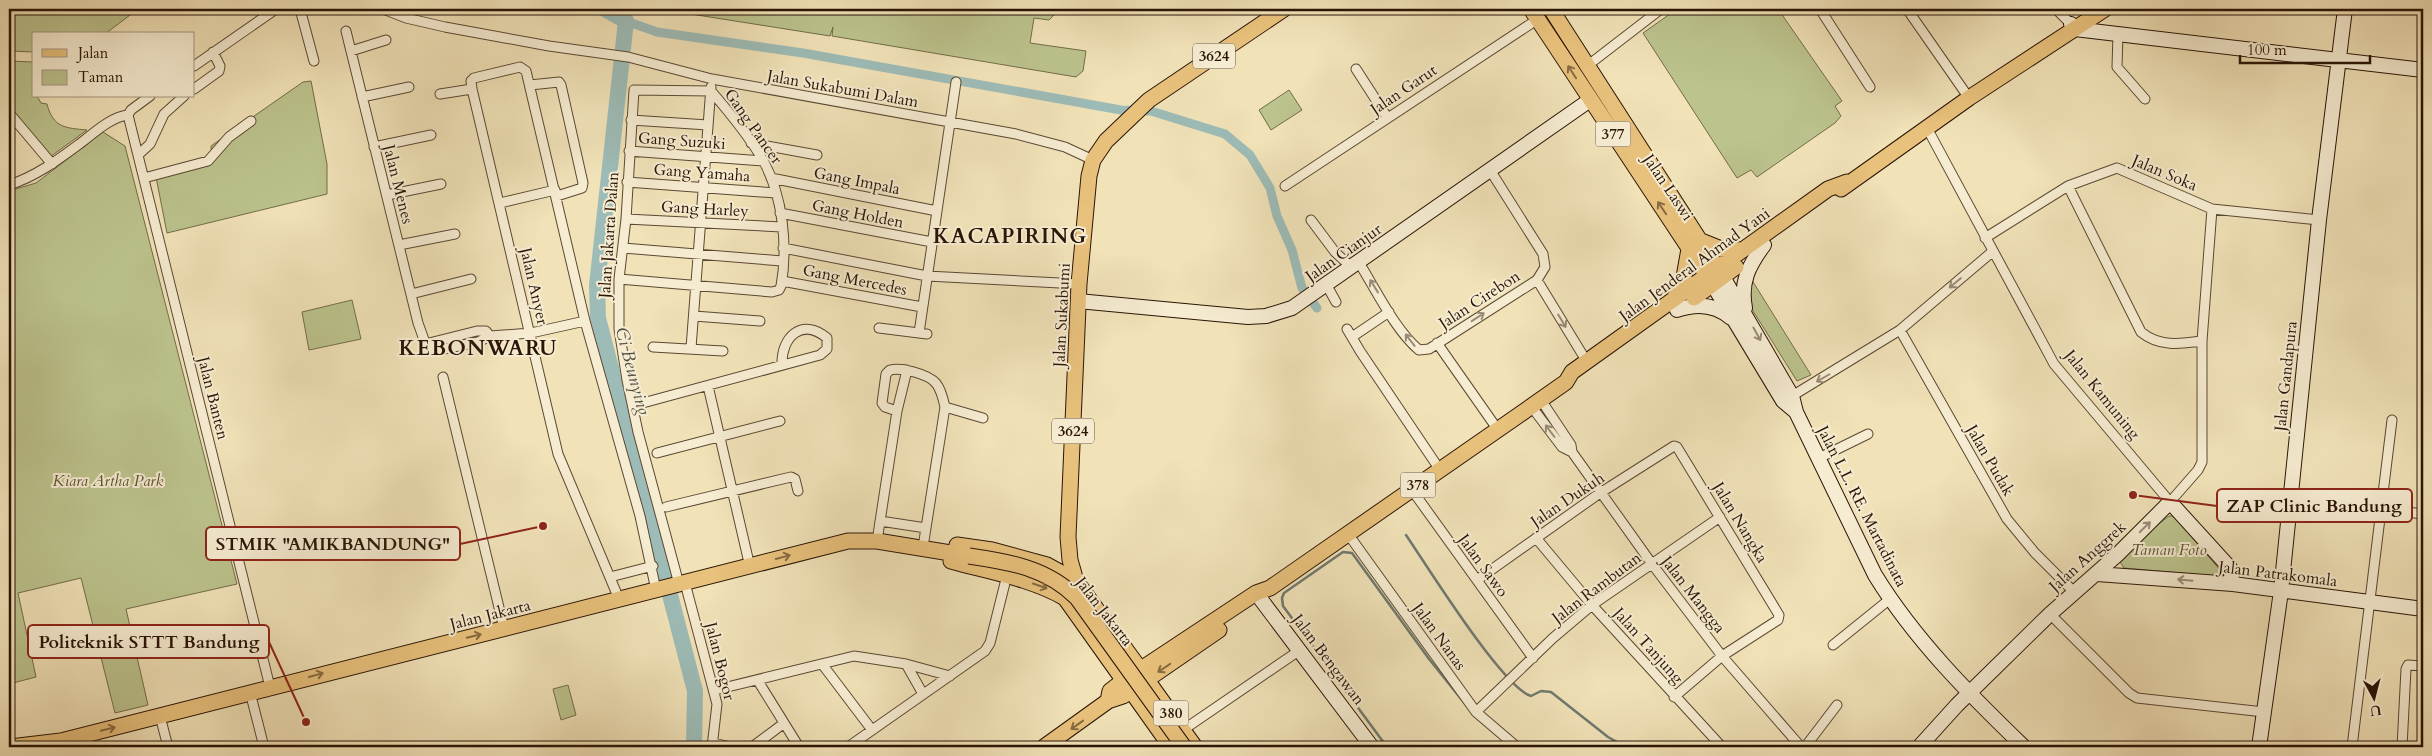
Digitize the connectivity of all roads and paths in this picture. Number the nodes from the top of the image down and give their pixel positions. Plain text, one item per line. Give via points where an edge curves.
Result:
1 (276, 9) edge
2 (300, 9) edge
3 (383, 9) edge
4 (1284, 9) edge
5 (1551, 9) edge
6 (1820, 9) edge
7 (1907, 9) edge
8 (2056, 9) edge
9 (2092, 9) edge
10 (2105, 9) edge
11 (2345, 9) edge
12 (1658, 10) edge
13 (1534, 14) edge
14 (2073, 26) junction
15 (346, 31) dead end
16 (2118, 34) junction
17 (386, 40) dead end
18 (351, 51) junction
19 (213, 52) junction
20 (2339, 60) junction
21 (314, 61) dead end
22 (195, 65) edge
23 (1587, 66) junction
24 (1356, 70) dead end
25 (2423, 70) edge
26 (712, 80) junction
27 (956, 82) dead end
28 (530, 86) junction
29 (1870, 86) dead end
30 (409, 87) dead end
31 (195, 88) edge
32 (472, 89) junction
33 (711, 91) junction
34 (440, 94) dead end
35 (147, 98) edge
36 (182, 98) edge
37 (362, 98) junction
38 (1969, 98) junction
39 (2146, 98) dead end
40 (1590, 100) junction
41 (9, 113) edge
42 (128, 115) junction
43 (1387, 117) junction
44 (631, 120) junction
45 (251, 121) dead end
46 (952, 123) junction
47 (708, 125) junction
48 (1927, 128) junction
49 (431, 135) dead end
50 (750, 143) junction
51 (374, 147) junction
52 (629, 151) junction
53 (138, 155) junction
54 (816, 155) dead end
55 (706, 156) junction
56 (1093, 160) junction
57 (763, 161) junction
58 (52, 164) junction
59 (1490, 170) junction
60 (144, 178) junction
61 (771, 178) junction
62 (627, 182) junction
63 (1847, 182) junction
64 (441, 184) dead end
65 (9, 185) edge
66 (1285, 186) dead end
67 (2068, 186) junction
68 (704, 187) junction
69 (776, 192) junction
70 (556, 193) junction
71 (386, 196) junction
72 (500, 203) junction
73 (2212, 209) junction
74 (937, 211) junction
75 (780, 213) junction
76 (626, 219) junction
77 (1311, 220) dead end
78 (2319, 220) junction
79 (701, 223) junction
80 (782, 227) junction
81 (455, 234) dead end
82 (1985, 238) junction
83 (932, 242) junction
84 (399, 245) junction
85 (1695, 245) junction
86 (1764, 245) junction
87 (623, 248) junction
88 (783, 248) junction
89 (1742, 250) junction
90 (1992, 252) junction
91 (699, 255) junction
92 (782, 261) junction
93 (1354, 263) junction
94 (927, 276) junction
95 (1715, 276) junction
96 (471, 279) dead end
97 (619, 279) junction
98 (1537, 280) junction
99 (782, 281) junction
100 (1079, 284) junction
101 (696, 286) junction
102 (1321, 287) junction
103 (411, 294) junction
104 (1078, 301) junction
105 (1336, 302) dead end
106 (1674, 306) junction
107 (922, 307) junction
108 (1390, 312) junction
109 (694, 316) junction
110 (1741, 318) junction
111 (584, 321) junction
112 (760, 321) dead end
113 (879, 328) dead end
114 (1347, 329) dead end
115 (1900, 330) junction
116 (531, 333) junction
117 (1352, 337) junction
118 (2202, 341) junction
119 (1437, 343) junction
120 (653, 347) dead end
121 (691, 348) junction
122 (723, 350) dead end
123 (1587, 362) junction
124 (782, 365) junction
125 (907, 370) junction
126 (443, 377) dead end
127 (1566, 382) junction
128 (708, 386) junction
129 (1792, 396) junction
130 (1536, 403) junction
131 (639, 404) dead end
132 (946, 407) junction
133 (897, 411) junction
134 (1796, 412) junction
135 (983, 418) dead end
136 (2392, 420) dead end
137 (780, 421) dead end
138 (1498, 430) junction
139 (1868, 434) dead end
140 (720, 437) junction
141 (1677, 446) joint
142 (657, 453) dead end
143 (1819, 458) junction
144 (1440, 470) junction
145 (1412, 490) junction
146 (732, 491) junction
147 (798, 491) dead end
148 (1600, 493) junction
149 (2170, 502) junction
150 (666, 507) dead end
151 (2383, 509) junction
152 (2423, 514) edge
153 (1720, 518) junction
154 (880, 521) junction
155 (926, 528) junction
156 (1348, 534) junction
157 (1068, 537) junction
158 (1536, 538) junction
159 (877, 541) junction
160 (926, 548) junction
161 (2117, 555) junction
162 (1652, 564) junction
163 (1047, 565) junction
164 (653, 566) junction
165 (750, 567) junction
166 (2097, 574) junction
167 (1007, 575) junction
168 (2127, 575) junction
169 (610, 576) junction
170 (1476, 580) junction
171 (1076, 581) junction
172 (680, 584) junction
173 (2233, 584) junction
174 (657, 590) junction
175 (2281, 591) junction
176 (2074, 592) junction
177 (1260, 594) junction
178 (619, 599) junction
179 (1890, 599) junction
180 (2370, 603) junction
181 (1592, 605) junction
182 (2423, 609) edge
183 (2050, 614) junction
184 (504, 628) junction
185 (1833, 645) dead end
186 (1300, 650) junction
187 (1722, 656) junction
188 (1533, 658) junction
189 (822, 664) junction
190 (906, 664) junction
191 (2423, 666) edge
192 (950, 676) junction
193 (1148, 678) junction
194 (758, 681) junction
195 (270, 688) junction
196 (715, 690) junction
197 (1130, 690) junction
198 (250, 692) junction
199 (1970, 692) junction
200 (924, 694) junction
201 (1674, 697) junction
202 (1837, 705) dead end
203 (1476, 712) junction
204 (2264, 712) junction
205 (160, 716) junction
206 (784, 724) junction
207 (872, 730) junction
208 (1183, 730) junction
209 (54, 744) edge
210 (712, 745) edge
211 (10, 747) edge
212 (36, 747) edge
213 (168, 747) edge
214 (264, 747) edge
215 (731, 747) edge
216 (752, 747) edge
217 (800, 747) edge
218 (848, 747) edge
219 (1044, 747) edge
220 (1171, 747) edge
221 (1184, 747) edge
222 (1196, 747) edge
223 (1372, 747) edge
224 (1517, 747) edge
225 (1722, 747) edge
226 (1803, 747) edge
227 (1919, 747) edge
228 (2024, 747) edge
229 (2259, 747) edge
230 (2352, 747) edge
231 (2402, 747) edge

1 - 19 street
2 - 21 street
3 - 26 street, Jalan Sukabumi Dalam via 445,27 628,57
4 - 56 main road, Jalan Sukabumi / 3624 via 1145,104 1106,141
5 - 23 main road, Jalan Laswi / 377
6 - 29 street
7 - 38 street
8 - 14 street
9 - 14 main road, Jalan Jenderal Ahmad Yani
10 - 14 main road, Jalan Jenderal Ahmad Yani
11 - 20 street, Jalan Gandapura
12 - 23 street
40 -> 13 main road, Jalan Laswi / 377
13 - 43 street, Jalan Garut
14 - 16 street
14 - 38 main road, Jalan Jenderal Ahmad Yani
15 - 18 street, Jalan Menes
16 - 20 street
16 - 39 street via 2117,67
17 - 18 street
18 - 37 street, Jalan Menes
19 - 22 street
19 - 31 street via 219,71
20 - 25 street
20 - 78 street, Jalan Gandapura
23 - 85 main road, Jalan Laswi / 377
24 - 43 street
26 - 33 street
26 - 46 street, Jalan Sukabumi Dalam
27 - 46 street
28 - 32 street via 526,71 520,67 474,78
28 - 70 street
28 - 70 street via 553,81 561,85 583,183 578,190
30 - 37 street
32 - 34 street
32 - 72 street, Jalan Anyer
33 - 44 street, Jalan Jakarta Dalan via 634,90
33 - 47 street
33 - 50 street, Gang Pancer
35 - 42 street
36 - 53 street via 164,114 150,144
37 - 51 street, Jalan Menes
38 - 48 main road, Jalan Jenderal Ahmad Yani
40 - 59 street, Jalan Cianjur
85 -> 40 main road, Jalan Laswi / 377
41 - 58 street
42 - 53 street, Jalan Banten
42 - 58 street via 105,125
43 - 66 street, Jalan Garut
44 - 47 street
44 - 52 street, Jalan Jakarta Dalan
45 - 60 street via 229,137 208,161
46 - 56 street, Jalan Sukabumi Dalam via 1016,134 1054,144
46 - 74 street
47 - 55 street
48 - 63 main road, Jalan Jenderal Ahmad Yani
48 - 82 street, Jalan Kamuning
49 - 51 street
50 - 54 street
50 - 57 street, Gang Pancer
51 - 71 street, Jalan Menes
52 - 55 street, Gang Suzuki
52 - 62 street, Jalan Jakarta Dalan
53 - 60 street, Jalan Banten
55 - 57 street, Gang Suzuki
55 - 68 street
56 - 100 main road, Jalan Sukabumi / 3624
57 - 61 street, Gang Pancer
58 - 65 street via 23,181
59 - 93 street, Jalan Cianjur
59 - 98 street via 1543,254 1545,267
60 - 195 street, Jalan Banten
61 - 69 street, Gang Pancer
61 - 74 street, Gang Impala
62 - 68 street, Gang Yamaha
62 - 76 street, Jalan Jakarta Dalan
63 - 86 main road, Jalan Jenderal Ahmad Yani via 1835,195
63 - 89 main road, Jalan Jenderal Ahmad Yani via 1828,189
64 - 71 street
67 - 73 street, Jalan Soka via 2117,168
67 - 82 street, Jalan Soka
67 - 118 street via 2141,332 2162,343
68 - 69 street, Gang Yamaha
68 - 79 street
69 - 75 street, Gang Pancer
70 - 72 street
70 - 111 street
71 - 84 street, Jalan Menes
72 - 116 street, Jalan Anyer
73 - 78 street, Jalan Soka
73 - 118 street, Jalan Anggrek
74 - 83 street
75 - 80 street, Gang Pancer
75 - 83 street, Gang Holden
76 - 79 street, Gang Harley
76 - 87 street, Jalan Jakarta Dalan
77 - 93 street via 1335,252
78 - 175 street, Jalan Gandapura
79 - 80 street, Gang Harley
79 - 91 street
80 - 88 street, Gang Pancer
81 - 84 street
82 - 90 street, Jalan Kamuning
83 - 94 street
84 - 103 street, Jalan Menes
85 - 89 main road
85 - 95 main road, Jalan Laswi / 377
85 - 106 main road
86 - 95 main road, Jalan Jenderal Ahmad Yani
86 - 110 street via 1750,264 1744,280
87 - 91 street
87 - 97 street, Jalan Jakarta Dalan
88 - 92 street, Gang Pancer
88 - 94 street
89 - 95 main road, Jalan Jenderal Ahmad Yani
90 -> 115 street
90 - 149 street, Jalan Kamuning via 2054,364
91 - 92 street
91 - 101 street
92 - 99 street, Gang Pancer
93 - 102 street, Jalan Cianjur
108 -> 93 street
94 - 100 street
94 - 107 street
95 - 106 main road, Jalan Jenderal Ahmad Yani / 378
95 - 110 street, Jalan L.L. RE. Martadinata
96 - 103 street
97 - 101 street
97 - 172 street, Jalan Jakarta Dalan via 619,328 627,380
119 -> 98 street, Jalan Cirebon
98 -> 123 street
99 - 101 street via 779,290 772,292
99 - 107 street, Gang Mercedes
100 - 104 main road, Jalan Sukabumi / 3624
101 - 109 street
102 - 104 street, Jalan Cianjur via 1280,313 1266,316
102 - 105 street
103 - 116 street, Jalan Menes via 424,344 434,351 478,342 490,336
104 - 157 main road, Jalan Sukabumi / 3624
106 - 110 street via 1715,307
106 - 123 main road, Jalan Jenderal Ahmad Yani / 378
106 - 127 main road, Jalan Jenderal Ahmad Yani / 378 via 1577,378
107 - 113 street via 923,333
108 - 117 street
119 -> 108 street via 1429,349 1419,350 1412,345
109 - 112 street
109 - 121 street
110 -> 129 street, Jalan L.L. RE. Martadinata
110 - 134 street, Jalan L.L. RE. Martadinata via 1782,402
111 - 116 street, Jalan Menes
111 - 164 street
114 - 117 street
115 -> 129 street
115 - 176 street, Jalan Pudak via 2007,519
116 - 169 street, Jalan Anyer via 558,454
117 - 144 street
118 - 149 street, Jalan Anggrek via 2202,462
119 - 138 street
120 - 121 street
121 - 122 street
123 - 127 main road, Jalan Jenderal Ahmad Yani / 378 via 1572,372
124 - 124 street via 823,354 829,346 827,338 816,331 796,333 784,346
124 - 128 street
125 - 132 street via 931,377 942,393
125 - 133 street
125 - 133 street via 896,368 886,374 882,403
126 - 184 street
127 - 130 main road, Jalan Jenderal Ahmad Yani / 378
128 - 131 street
128 - 140 street
129 - 134 street, Jalan L.L. RE. Martadinata
130 - 138 main road, Jalan Jenderal Ahmad Yani / 378
130 - 148 street, Jalan Mangga via 1572,445 1572,452
132 - 135 street
132 - 155 street
133 - 154 street
134 - 143 street, Jalan L.L. RE. Martadinata
136 - 151 street
137 - 140 street
138 - 144 main road, Jalan Jenderal Ahmad Yani / 378
139 - 143 street
140 - 142 street
140 - 146 street
141 - 148 street, Jalan Dukuh
141 - 153 street, Jalan Nangka
143 - 179 street, Jalan L.L. RE. Martadinata via 1875,575
144 - 145 main road, Jalan Jenderal Ahmad Yani / 378
145 - 156 main road, Jalan Jenderal Ahmad Yani / 378
145 - 170 street, Jalan Sawo
146 - 147 street via 791,477 795,479
146 - 150 street
146 - 165 street
148 - 158 street, Jalan Dukuh
148 - 162 street, Jalan Mangga
161 -> 149 street, Jalan Anggrek
149 - 173 street, Jalan Kamuning via 2230,568
151 - 152 street
151 - 180 street
153 - 162 street, Jalan Rambutan
153 - 187 street, Jalan Nangka via 1779,615 1778,620
154 - 155 street
154 - 159 street
155 - 160 street
156 - 177 main road, Jalan Jenderal Ahmad Yani / 378
156 - 203 street, Jalan Nanas
157 - 163 main road, Jalan Sukabumi / 3624 via 1061,554
157 - 171 main road, Jalan Sukabumi / 3624
158 - 170 street, Jalan Dukuh
158 - 181 street, Jalan Tanjung
159 - 160 main road, Jalan Jakarta
165 -> 159 main road, Jalan Jakarta via 848,541
160 - 163 main road, Jalan Jakarta via 939,543 992,550
160 - 167 main road, Jalan Jakarta via 936,557
160 - 221 main road, Jalan Jakarta, bridge via 1026,567 1063,584 1077,598
161 - 166 street, Jalan Anggrek
161 - 168 street via 2120,569
162 - 181 street, Jalan Rambutan
162 - 187 street, Jalan Mangga
163 - 171 main road, Jalan Jakarta
164 - 169 street
164 - 174 street
165 - 172 main road, Jalan Jakarta
166 - 168 street, Jalan Patrakomala
166 - 176 street, Jalan Anggrek
167 - 192 street via 990,643 979,656
167 -> 197 main road, Jalan Jakarta via 1065,598
173 -> 168 street, Jalan Patrakomala
169 - 178 street, Jalan Anyer
170 - 188 street, Jalan Sawo
171 - 193 main road, Jalan Jakarta
172 - 174 main road, Jalan Jakarta
172 - 196 street, Jalan Bogor
173 - 175 street, Jalan Patrakomala
174 - 178 main road, Jalan Jakarta
175 - 180 street, Jalan Patrakomala
175 - 204 street, Jalan Gandapura
176 - 183 street, Jalan Anggrek
177 - 186 street, Jalan Bengawan
177 - 193 main road, Jalan Jenderal Ahmad Yani / 378
178 - 184 main road, Jalan Jakarta
179 - 185 street
179 - 199 street, Jalan L.L. RE. Martadinata via 1908,626
180 - 182 street, Jalan Patrakomala
180 - 230 street
181 - 188 street, Jalan Rambutan
181 - 201 street, Jalan Tanjung
183 - 199 street, Jalan Anggrek
183 - 204 street via 2137,698
195 -> 184 main road, Jalan Jakarta
186 - 208 street
186 - 223 street, Jalan Bengawan
187 - 201 street
187 - 226 street, Jalan Mangga
188 - 203 street, Jalan Rambutan
189 - 190 street via 854,656
189 - 194 street
189 - 207 street
190 - 192 street
190 - 200 street
191 - 231 street via 2408,665 2406,669
192 - 200 street
193 - 197 main road, Jalan Jenderal Ahmad Yani / 378
193 - 208 main road, 380
194 - 196 street
194 - 206 street
195 - 198 main road, Jalan Jakarta
196 - 210 street, Jalan Bogor via 718,713
197 -> 219 main road, Jalan Jenderal Ahmad Yani via 1108,701
197 - 220 main road, 380
198 - 205 main road, Jalan Jakarta
198 - 214 street
199 - 227 street, Jalan Anggrek
199 - 228 street, Jalan L.L. RE. Martadinata
200 - 207 street
201 - 225 street, Jalan Tanjung
202 - 226 street
203 - 224 street, Jalan Nanas
204 - 229 street, Jalan Gandapura
209 -> 205 main road, Jalan Jakarta
205 - 213 street
206 - 216 street
206 - 217 street
207 - 218 street
208 - 222 main road, 380
209 - 211 main road, Jalan Jakarta
209 - 212 main road
210 - 215 street

